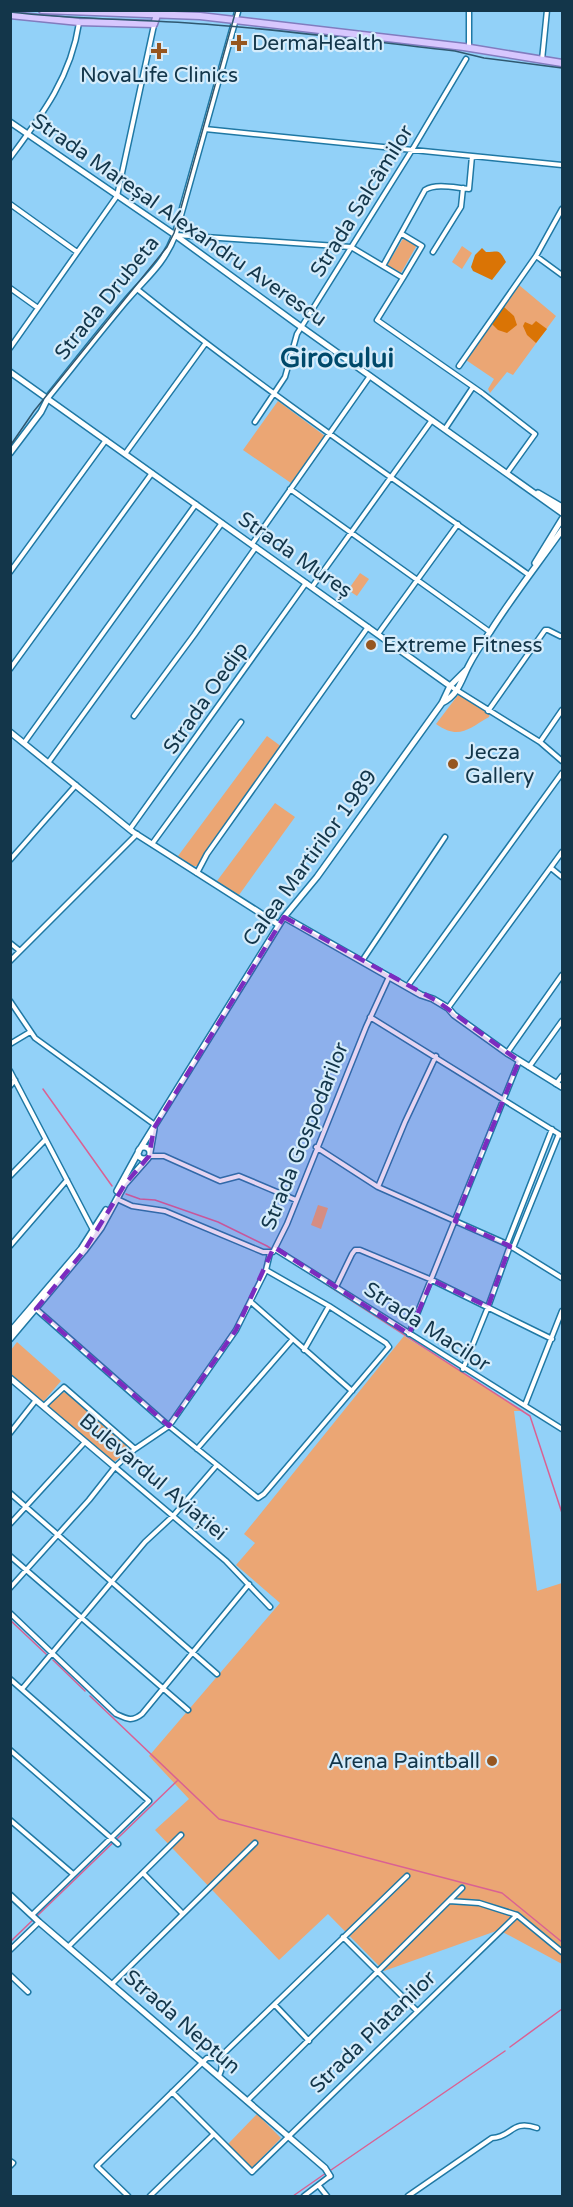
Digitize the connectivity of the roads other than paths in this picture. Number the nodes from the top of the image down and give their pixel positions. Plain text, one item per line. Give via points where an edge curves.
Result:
1 (42, 10) edge
2 (238, 10) edge
3 (469, 10) edge
4 (547, 10) edge
5 (82, 12) edge
6 (157, 13) edge
7 (10, 15) edge
8 (236, 21) junction
9 (79, 22) junction
10 (154, 24) junction
11 (469, 48) junction
12 (466, 59) dead end
13 (542, 60) junction
14 (562, 63) edge
15 (10, 122) edge
16 (205, 129) junction
17 (28, 134) junction
18 (412, 150) junction
19 (472, 156) junction
20 (10, 158) edge
21 (562, 165) edge
22 (463, 188) junction
23 (117, 196) junction
24 (10, 204) edge
25 (562, 209) edge
26 (402, 234) junction
27 (175, 235) junction
28 (351, 247) junction
29 (77, 252) junction
30 (433, 252) dead end
31 (536, 256) junction
32 (383, 266) junction
33 (562, 275) edge
34 (403, 278) junction
35 (10, 288) edge
36 (137, 289) junction
37 (38, 308) junction
38 (301, 327) junction
39 (205, 344) junction
40 (10, 348) edge
41 (459, 366) dead end
42 (10, 372) edge
43 (370, 376) junction
44 (473, 387) junction
45 (275, 394) junction
46 (47, 399) junction
47 (432, 420) junction
48 (255, 422) dead end
49 (445, 429) junction
50 (329, 434) junction
51 (106, 440) junction
52 (10, 453) edge
53 (125, 454) junction
54 (152, 473) junction
55 (507, 473) junction
56 (391, 479) junction
57 (291, 489) junction
58 (534, 491) junction
59 (196, 504) junction
60 (562, 507) edge
61 (562, 513) edge
62 (562, 519) edge
63 (222, 523) junction
64 (458, 524) junction
65 (562, 531) edge
66 (351, 534) junction
67 (254, 545) junction
68 (10, 572) edge
69 (529, 575) junction
70 (418, 580) junction
71 (306, 583) junction
72 (312, 587) junction
73 (369, 627) junction
74 (490, 632) junction
75 (378, 634) junction
76 (560, 636) dead end
77 (10, 669) edge
78 (466, 670) junction
79 (450, 686) junction
80 (456, 690) junction
81 (442, 703) junction
82 (562, 710) edge
83 (488, 711) junction
84 (134, 716) dead end
85 (241, 722) dead end
86 (11, 734) edge
87 (540, 742) junction
88 (24, 743) junction
89 (562, 759) edge
90 (48, 763) junction
91 (562, 773) edge
92 (76, 785) junction
93 (130, 829) junction
94 (137, 834) junction
95 (445, 837) dead end
96 (152, 844) junction
97 (562, 852) edge
98 (10, 860) edge
99 (550, 868) junction
100 (197, 873) junction
101 (562, 877) edge
102 (284, 917) junction
103 (279, 925) junction
104 (10, 943) edge
105 (20, 951) junction
106 (10, 961) edge
107 (362, 961) junction
108 (562, 975) edge
109 (389, 976) junction
110 (407, 987) junction
111 (10, 1001) edge
112 (448, 1008) junction
113 (370, 1017) junction
114 (562, 1021) edge
115 (30, 1032) junction
116 (10, 1044) edge
117 (507, 1053) junction
118 (436, 1056) junction
119 (519, 1061) junction
120 (529, 1067) junction
121 (10, 1071) edge
122 (562, 1076) edge
123 (15, 1080) junction
124 (556, 1084) junction
125 (10, 1086) edge
126 (562, 1087) edge
127 (504, 1099) junction
128 (155, 1126) junction
129 (552, 1129) junction
130 (561, 1135) edge
131 (45, 1140) junction
132 (316, 1147) junction
133 (139, 1150) junction
134 (149, 1155) junction
135 (10, 1176) edge
136 (67, 1179) junction
137 (378, 1187) junction
138 (115, 1198) junction
139 (296, 1200) junction
140 (455, 1221) junction
141 (94, 1231) junction
142 (10, 1246) edge
143 (510, 1246) junction
144 (273, 1251) junction
145 (266, 1270) junction
146 (562, 1278) edge
147 (432, 1280) junction
148 (336, 1287) junction
149 (251, 1302) junction
150 (329, 1306) junction
151 (489, 1307) junction
152 (36, 1309) junction
153 (562, 1311) edge
154 (10, 1332) edge
155 (410, 1334) junction
156 (10, 1338) edge
157 (552, 1339) junction
158 (292, 1340) junction
159 (304, 1350) junction
160 (463, 1369) junction
161 (10, 1378) edge
162 (352, 1391) junction
163 (36, 1400) junction
164 (525, 1405) junction
165 (44, 1406) junction
166 (169, 1426) junction
167 (562, 1429) edge
168 (10, 1433) edge
169 (85, 1442) junction
170 (135, 1449) junction
171 (197, 1449) junction
172 (216, 1466) junction
173 (115, 1467) junction
174 (10, 1492) edge
175 (26, 1506) junction
176 (172, 1515) junction
177 (10, 1524) edge
178 (58, 1535) junction
179 (10, 1556) edge
180 (27, 1570) junction
181 (112, 1581) junction
182 (249, 1584) junction
183 (10, 1588) edge
184 (270, 1607) dead end
185 (10, 1613) edge
186 (82, 1618) junction
187 (193, 1652) junction
188 (53, 1654) junction
189 (218, 1674) dead end
190 (10, 1679) edge
191 (162, 1688) junction
192 (22, 1689) junction
193 (188, 1710) dead end
194 (10, 1750) edge
195 (10, 1820) edge
196 (181, 1836) dead end
197 (114, 1841) junction
198 (255, 1843) dead end
199 (143, 1873) junction
200 (73, 1874) junction
201 (406, 1876) dead end
202 (462, 1888) dead end
203 (10, 1895) edge
204 (449, 1901) junction
205 (183, 1914) junction
206 (517, 1915) junction
207 (35, 1918) junction
208 (343, 1937) junction
209 (69, 1946) junction
210 (10, 1950) edge
211 (562, 1952) edge
212 (378, 1972) junction
213 (10, 1975) edge
214 (112, 1984) junction
215 (28, 1992) dead end
216 (275, 2005) junction
217 (417, 2011) junction
218 (309, 2041) junction
219 (219, 2058) junction
220 (202, 2062) junction
221 (219, 2076) junction
222 (172, 2092) junction
223 (247, 2100) junction
224 (537, 2128) dead end
225 (214, 2134) junction
226 (288, 2136) junction
227 (10, 2161) edge
228 (10, 2166) edge
229 (330, 2176) joint
230 (319, 2186) junction
231 (128, 2196) edge
232 (150, 2196) edge
233 (304, 2196) edge
234 (327, 2196) edge
235 (408, 2196) edge

1 - 5 main road
2 - 8 street, Strada Drubeta
3 - 11 street
4 - 13 street
5 - 6 main road
6 - 8 main road
6 - 10 main road
7 - 9 main road
8 - 11 main road
8 - 16 street, Strada Drubeta
9 - 10 main road
9 - 17 street via 71,61
10 - 23 street
11 - 13 main road
12 - 18 street, Strada Salcâmilor
13 - 14 main road
15 - 17 street, Strada Mareșal Alexandru Averescu
16 - 18 street
16 - 27 street, Strada Drubeta
17 - 20 street
17 - 23 street, Strada Mareșal Alexandru Averescu
18 - 19 street
18 - 28 street, Strada Salcâmilor
19 - 21 street
19 - 22 street via 469,189
22 - 26 street via 425,190
22 - 30 street via 461,207
23 - 27 street, Strada Mareșal Alexandru Averescu
23 - 29 street
24 - 29 street
25 - 31 street
26 - 32 street
26 - 34 street via 422,246
27 - 28 street
27 - 36 street, Strada Drubeta via 150,277
27 - 38 street, Strada Mareșal Alexandru Averescu
28 - 32 street
28 - 38 street, Strada Salcâmilor
29 - 37 street
31 - 33 street
31 - 41 street
32 - 34 street
34 - 44 street via 376,320
35 - 37 street
36 - 39 street
36 - 46 street, Strada Drubeta
37 - 40 street
38 - 43 street, Strada Mareșal Alexandru Averescu
38 - 45 street, Strada Salcâmilor via 293,341 285,377
39 - 45 street
39 - 53 street
42 - 46 street, Strada Mureș
43 - 47 street, Strada Mareșal Alexandru Averescu
43 - 50 street
44 - 49 street
44 - 55 street via 535,434
45 - 48 street, Strada Salcâmilor
45 - 50 street
46 - 51 street, Strada Mureș
46 - 52 street, Strada Drubeta
47 - 49 street, Strada Mareșal Alexandru Averescu
47 - 56 street
49 - 55 street, Strada Mareșal Alexandru Averescu
50 - 56 street
50 - 57 street
51 - 53 street, Strada Mureș
51 - 68 street
53 - 54 street, Strada Mureș
54 - 59 street, Strada Mureș
54 - 77 street
55 - 58 street, Strada Mareșal Alexandru Averescu
56 - 64 street
56 - 66 street
57 - 66 street
57 - 67 street
58 - 60 street, Strada Mareșal Alexandru Averescu
58 - 61 street, Strada Mareșal Alexandru Averescu
59 - 63 street, Strada Mureș
59 - 88 street
62 - 69 street, Calea Martirilor 1989
63 - 67 street, Strada Mureș
63 - 90 street
64 - 69 street
64 - 70 street
65 - 69 street, Calea Martirilor 1989
66 - 70 street
66 - 72 street
67 - 71 street, Strada Mureș
67 - 84 street
69 - 74 street, Calea Martirilor 1989
70 - 74 street
70 - 75 street
71 - 72 street, Strada Mureș
71 - 93 street, Strada Oedip
72 - 73 street, Strada Mureș
73 - 75 street, Strada Mureș
73 - 100 street
74 - 78 street, Calea Martirilor 1989
75 - 79 street, Strada Mureș
76 - 83 street via 545,630
78 - 79 street, Calea Martirilor 1989
78 - 80 street, Calea Martirilor 1989
79 - 80 street, Strada Mureș
79 - 81 street, Calea Martirilor 1989
80 - 81 street, Calea Martirilor 1989
80 - 83 street, Strada Mureș
81 - 102 street, Calea Martirilor 1989 via 317,878
82 - 87 street
83 - 87 street, Strada Mureș
85 - 96 street
86 - 88 street
87 - 89 street, Strada Mureș
88 - 90 street
90 - 92 street
91 - 110 street
92 - 93 street
92 - 98 street
93 - 94 street
94 - 96 street
94 - 105 street
95 - 107 street
96 - 100 street
97 - 99 street
99 - 101 street
99 - 112 street
100 - 103 street
102 - 103 street, Calea Martirilor 1989
102 - 107 street
103 - 128 street, Calea Martirilor 1989
104 - 105 street
105 - 106 street
107 - 109 street
108 - 117 street
109 - 110 street
109 - 113 street, Strada Gospodarilor
110 - 112 street
111 - 115 street
112 - 117 street
113 - 118 street
113 - 132 street, Strada Gospodarilor
114 - 120 street
115 - 116 street
115 - 128 street
117 - 119 street
118 - 127 street
118 - 137 street
119 - 120 street
119 - 127 street
120 - 124 street
121 - 123 street
122 - 124 street
123 - 125 street
123 - 131 street
124 - 126 street
127 - 129 street
127 - 140 street
128 - 133 street, Calea Martirilor 1989
128 - 134 street, Calea Martirilor 1989
129 - 130 street
129 - 143 street
130 - 143 street
131 - 135 street
131 - 136 street
132 - 137 street
132 - 139 street, Strada Gospodarilor
133 - 134 street via 146,1148
133 - 134 street via 141,1158
133 - 138 street, Calea Martirilor 1989
134 - 138 street
134 - 139 street via 164,1156 220,1181 239,1176
136 - 141 street
136 - 142 street
137 - 140 street
138 - 141 street
138 - 144 street, Strada Gospodarilor via 132,1206 165,1211
138 - 152 street via 95,1237
139 - 144 street, Strada Gospodarilor
140 - 143 street
140 - 147 street
141 - 154 street
143 - 146 street
143 - 151 street
144 - 145 street
144 - 148 street, Strada Macilor
145 - 149 street
145 - 150 street
147 - 148 street via 355,1250
147 - 151 street
147 - 155 street
148 - 155 street, Strada Macilor
149 - 158 street
149 - 166 street via 228,1343
150 - 159 street
150 - 162 street via 389,1347
151 - 157 street
151 - 160 street
152 - 156 street
152 - 166 street
153 - 157 street
155 - 160 street, Strada Macilor
157 - 164 street
158 - 159 street
158 - 171 street
159 - 162 street
160 - 164 street, Strada Macilor
161 - 163 street, Bulevardul Aviației
162 - 172 street via 258,1498
163 - 165 street, Bulevardul Aviației
163 - 168 street
164 - 167 street, Strada Macilor
165 - 169 street, Bulevardul Aviației
165 - 170 street via 64,1387
166 - 170 street
166 - 171 street
169 - 173 street, Bulevardul Aviației
169 - 175 street
170 - 173 street
171 - 172 street
172 - 176 street
173 - 176 street, Bulevardul Aviației
173 - 178 street
174 - 175 street
175 - 177 street
175 - 178 street
176 - 181 street
176 - 182 street, Bulevardul Aviației
178 - 180 street
178 - 181 street
179 - 180 street
180 - 183 street
180 - 186 street
181 - 186 street
181 - 187 street
182 - 184 street, Bulevardul Aviației
182 - 187 street
185 - 188 street
186 - 188 street
186 - 191 street
187 - 189 street
187 - 191 street
188 - 191 street via 116,1714 130,1720 142,1714
188 - 192 street
190 - 192 street
191 - 193 street
192 - 197 street via 149,1801
194 - 197 street
195 - 200 street
196 - 199 street
197 - 200 street
198 - 205 street
199 - 205 street
199 - 209 street
200 - 207 street
201 - 208 street
202 - 204 street
203 - 207 street, Strada Neptun
204 - 206 street via 478,1903
204 - 212 street
205 - 214 street
206 - 211 street
206 - 217 street, Strada Platanilor
207 - 209 street, Strada Neptun
207 - 210 street
208 - 212 street
208 - 216 street
209 - 214 street, Strada Neptun
212 - 217 street
212 - 218 street
213 - 215 street
214 - 220 street, Strada Neptun
216 - 218 street
216 - 219 street
217 - 226 street, Strada Platanilor
218 - 223 street
219 - 220 street
219 - 221 street
220 - 221 street, Strada Neptun
220 - 222 street
221 - 223 street, Strada Neptun
222 - 225 street
222 - 231 street via 97,2166
223 - 226 street, Strada Neptun
224 - 235 street via 527,2124 516,2126 500,2138 492,2138
225 - 226 street, Strada Platanilor via 252,2172
225 - 232 street
226 - 229 street, Strada Neptun via 326,2168
227 - 228 street
229 - 230 street
230 - 233 street
230 - 234 street

